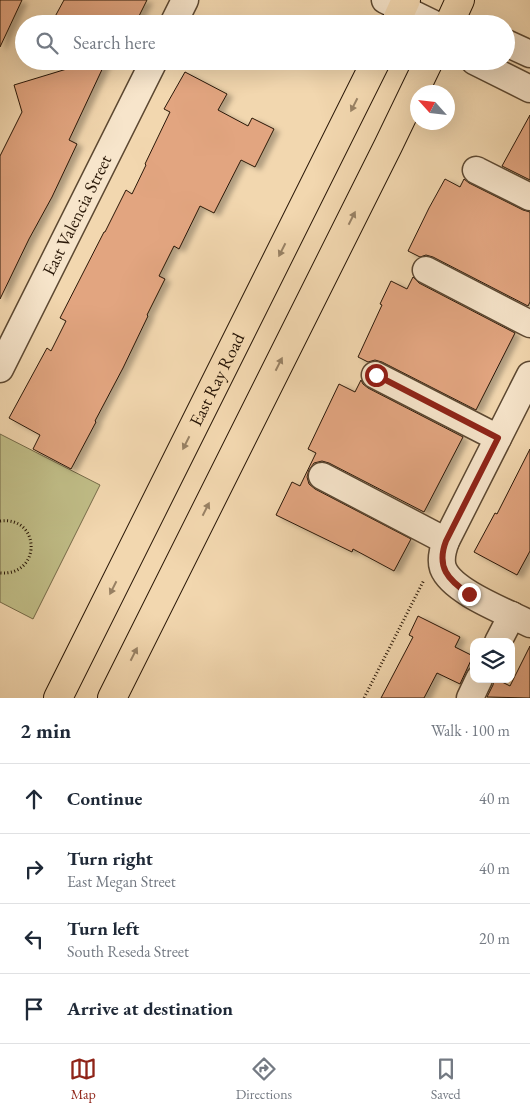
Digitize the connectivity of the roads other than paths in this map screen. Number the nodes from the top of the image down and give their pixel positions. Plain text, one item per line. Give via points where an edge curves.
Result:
1 (185, 0) edge
2 (460, 0) edge
3 (178, 15) edge
4 (453, 15) edge
5 (515, 47) edge
6 (530, 54) edge
7 (150, 70) edge
8 (372, 70) edge
9 (424, 70) edge
10 (492, 70) edge
11 (530, 89) edge
12 (476, 170) dead end
13 (530, 197) edge
14 (426, 270) dead end
15 (530, 324) edge
16 (0, 369) edge
17 (376, 375) dead end
18 (530, 375) edge
19 (498, 438) junction
20 (322, 476) dead end
21 (446, 541) junction
22 (525, 621) edge
23 (503, 638) edge
24 (477, 683) edge
25 (58, 698) edge
26 (112, 698) edge
27 (470, 698) edge

1 - 3 street
2 - 4 main road
5 - 6 street
7 - 16 street, East Valencia Street
8 -> 25 main road, East Ray Road
26 -> 9 main road
10 - 11 street
12 - 13 street
14 - 15 street
17 - 19 street
18 - 19 street
19 - 21 street
20 - 21 street
21 - 22 street via 443,567 450,580 469,594
22 - 23 street
24 - 27 street

